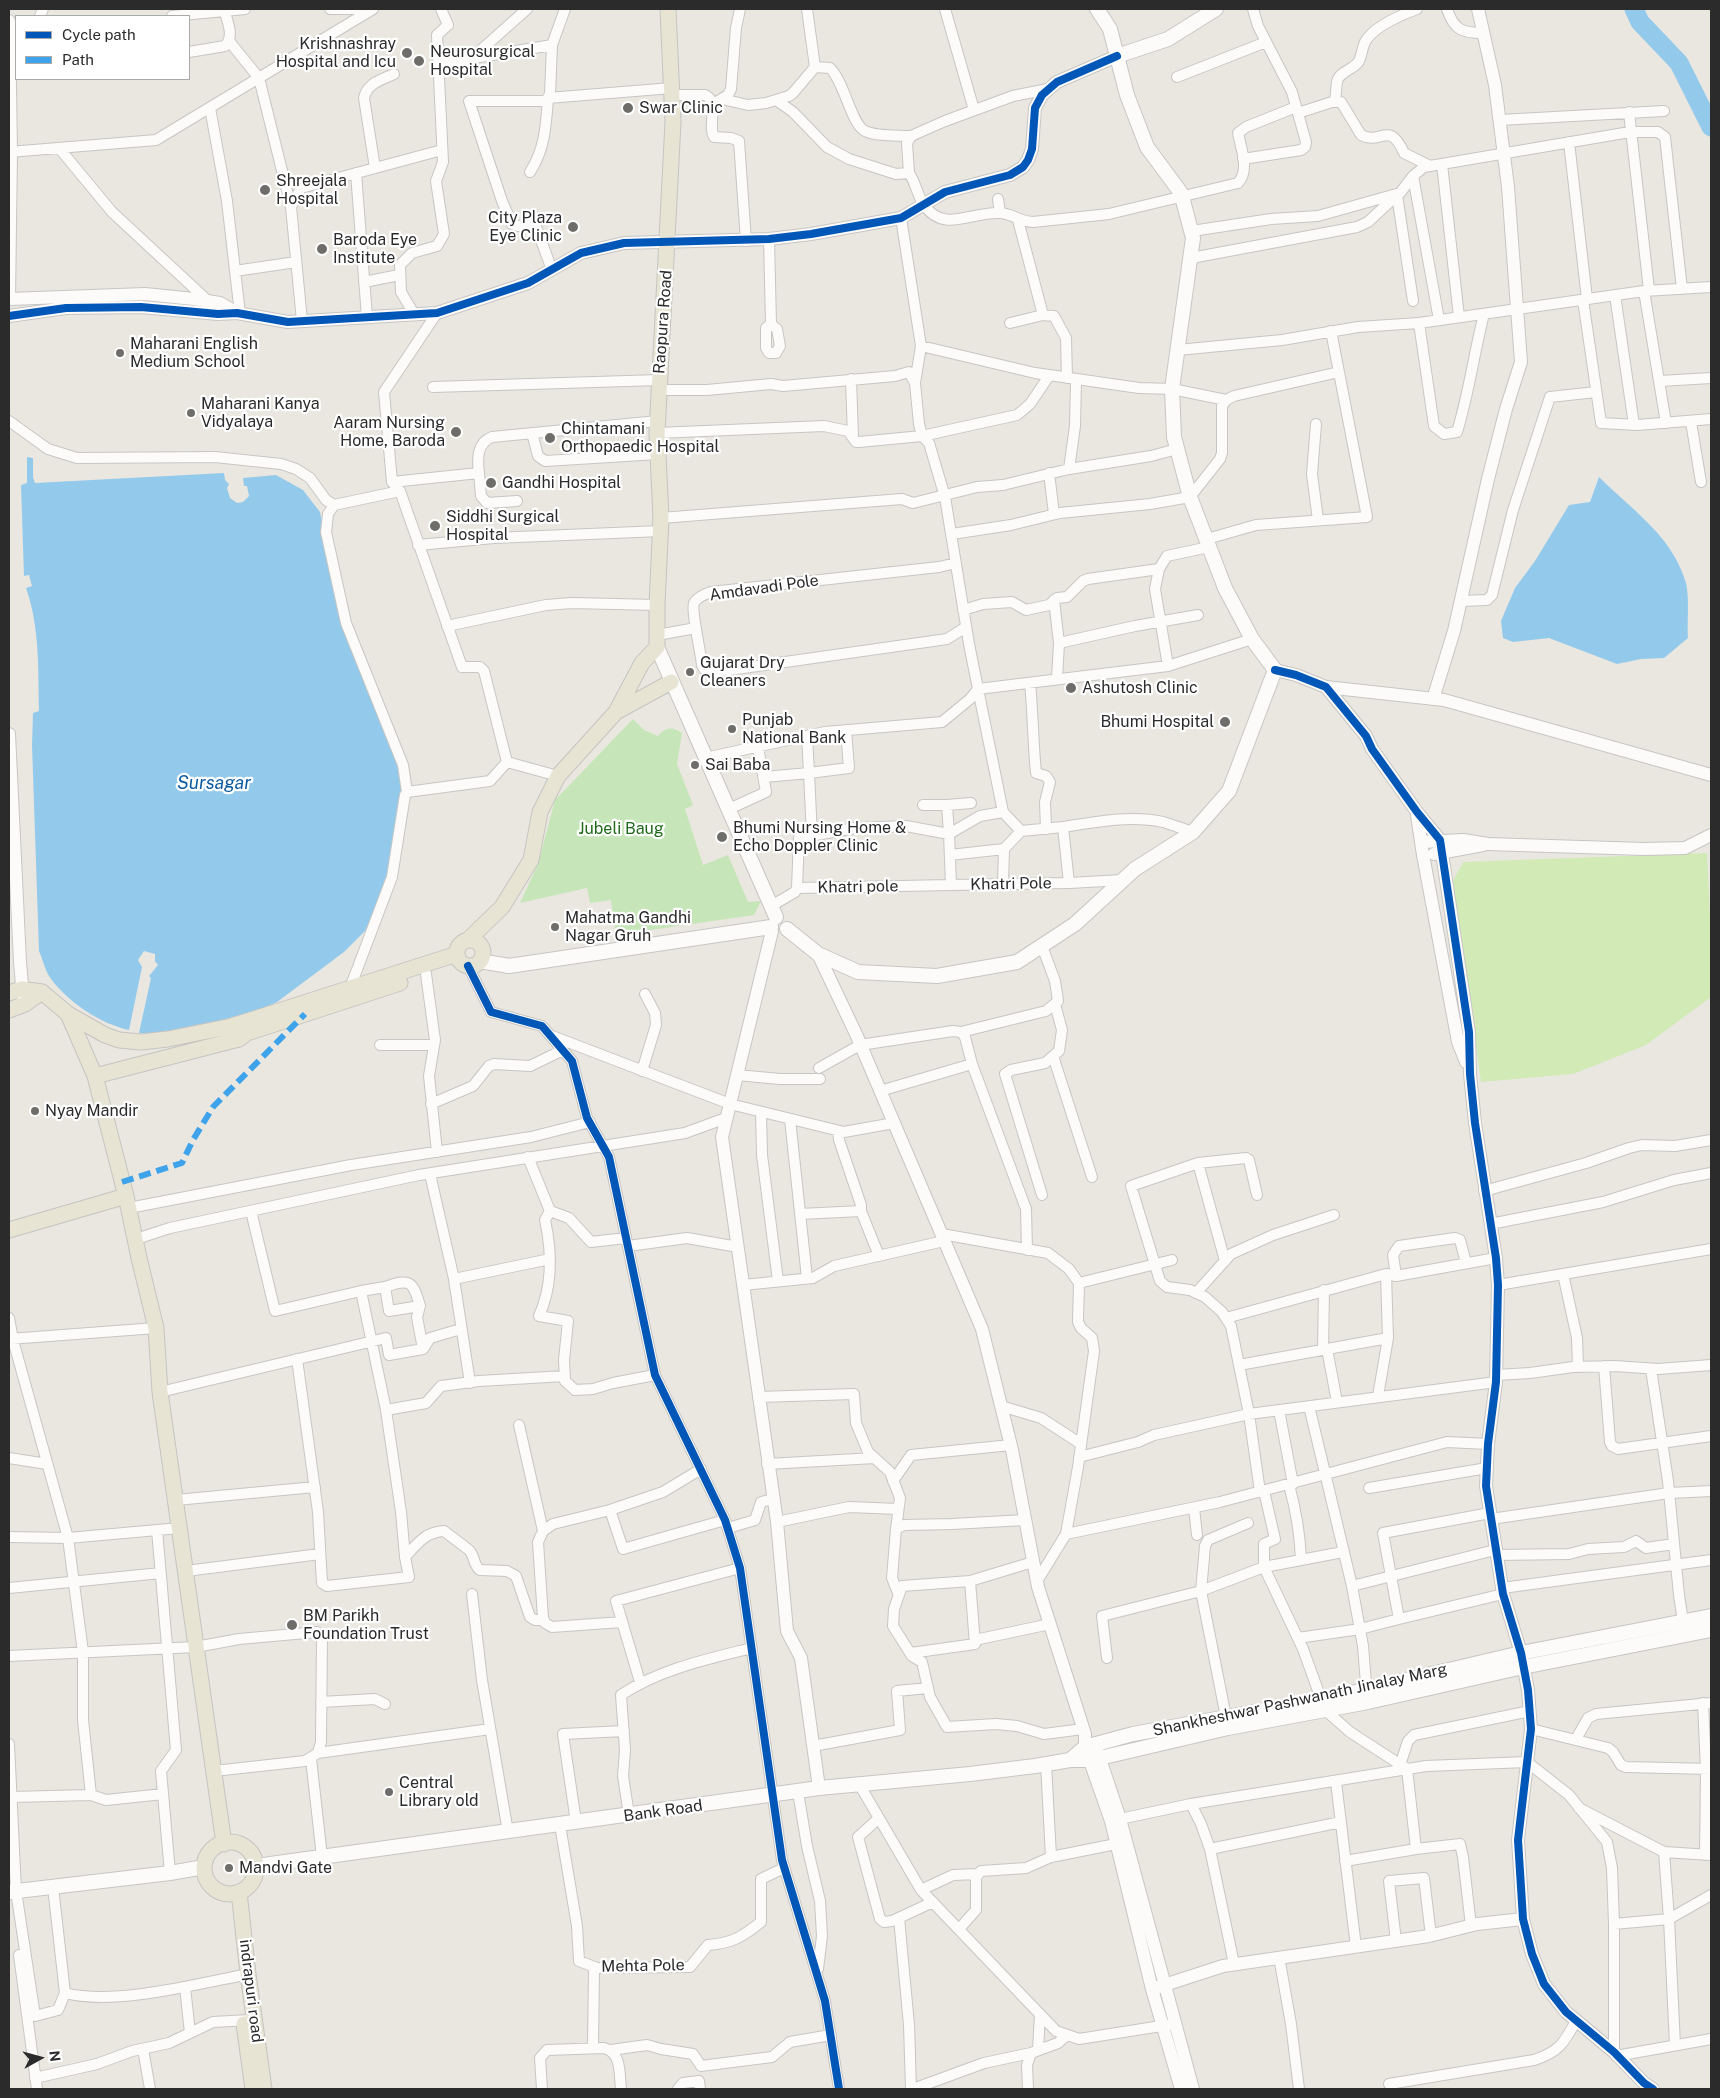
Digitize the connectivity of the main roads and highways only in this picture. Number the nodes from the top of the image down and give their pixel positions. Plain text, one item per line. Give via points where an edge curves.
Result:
1 (668, 9) edge
2 (1097, 9) edge
3 (1216, 9) edge
4 (1117, 56) junction
5 (657, 641) junction
6 (671, 682) junction
7 (616, 712) junction
8 (773, 920) junction
9 (469, 939) junction
10 (467, 961) junction
11 (15, 991) edge
12 (42, 992) junction
13 (9, 1010) edge
14 (68, 1014) junction
15 (95, 1076) junction
16 (128, 1202) junction
17 (9, 1230) edge
18 (1711, 1616) edge
19 (1684, 1628) junction
20 (1711, 1630) edge
21 (1227, 1722) junction
22 (1070, 1760) junction
23 (224, 1844) junction
24 (256, 1866) junction
25 (204, 1867) junction
26 (12, 1891) edge
27 (234, 1893) junction
28 (248, 2020) junction
29 (253, 2089) edge
30 (264, 2089) edge

1 - 5 main road, Raopura Road via 673,122 657,427 661,524
2 - 4 main road via 1110,29
3 - 4 main road via 1168,39
4 - 8 main road via 1127,95 1147,148 1182,197 1194,238 1172,389 1177,449 1190,497 1225,588 1252,639 1275,670 1229,791 1193,832 1136,869 1075,924 1018,962 937,976 858,972 818,954 787,929 786,920
5 - 6 main road
5 - 7 main road
6 - 7 main road
6 - 8 main road via 729,809
7 - 9 main road via 558,776 540,812 531,860 502,907
8 - 10 main road via 509,966
9 - 10 main road via 461,942 457,950
9 - 10 main road via 481,945 483,953
10 - 14 main road via 350,988 232,1026 168,1039 129,1042 105,1035
10 - 15 main road via 239,1039
11 - 12 main road
12 - 13 main road
12 - 14 main road
14 - 15 main road
15 - 16 main road
16 - 17 main road
16 - 23 main road via 156,1328 160,1392
18 - 19 main road
19 - 20 main road
19 - 21 main road via 1522,1660 1367,1696
21 - 22 main road, Bank Road via 1096,1759
21 - 22 main road, Shankheshwar Pashwanath Jinalay Marg via 1087,1739
22 - 24 main road, Bank Road via 970,1774 819,1788
23 - 24 main road via 235,1842 243,1845 254,1858
23 - 25 main road via 208,1853
24 - 27 main road via 252,1882 244,1890
25 - 26 main road
25 - 27 main road via 211,1887 223,1894
27 - 28 main road, indrapuri road
28 - 29 main road
28 - 30 main road, indrapuri road

